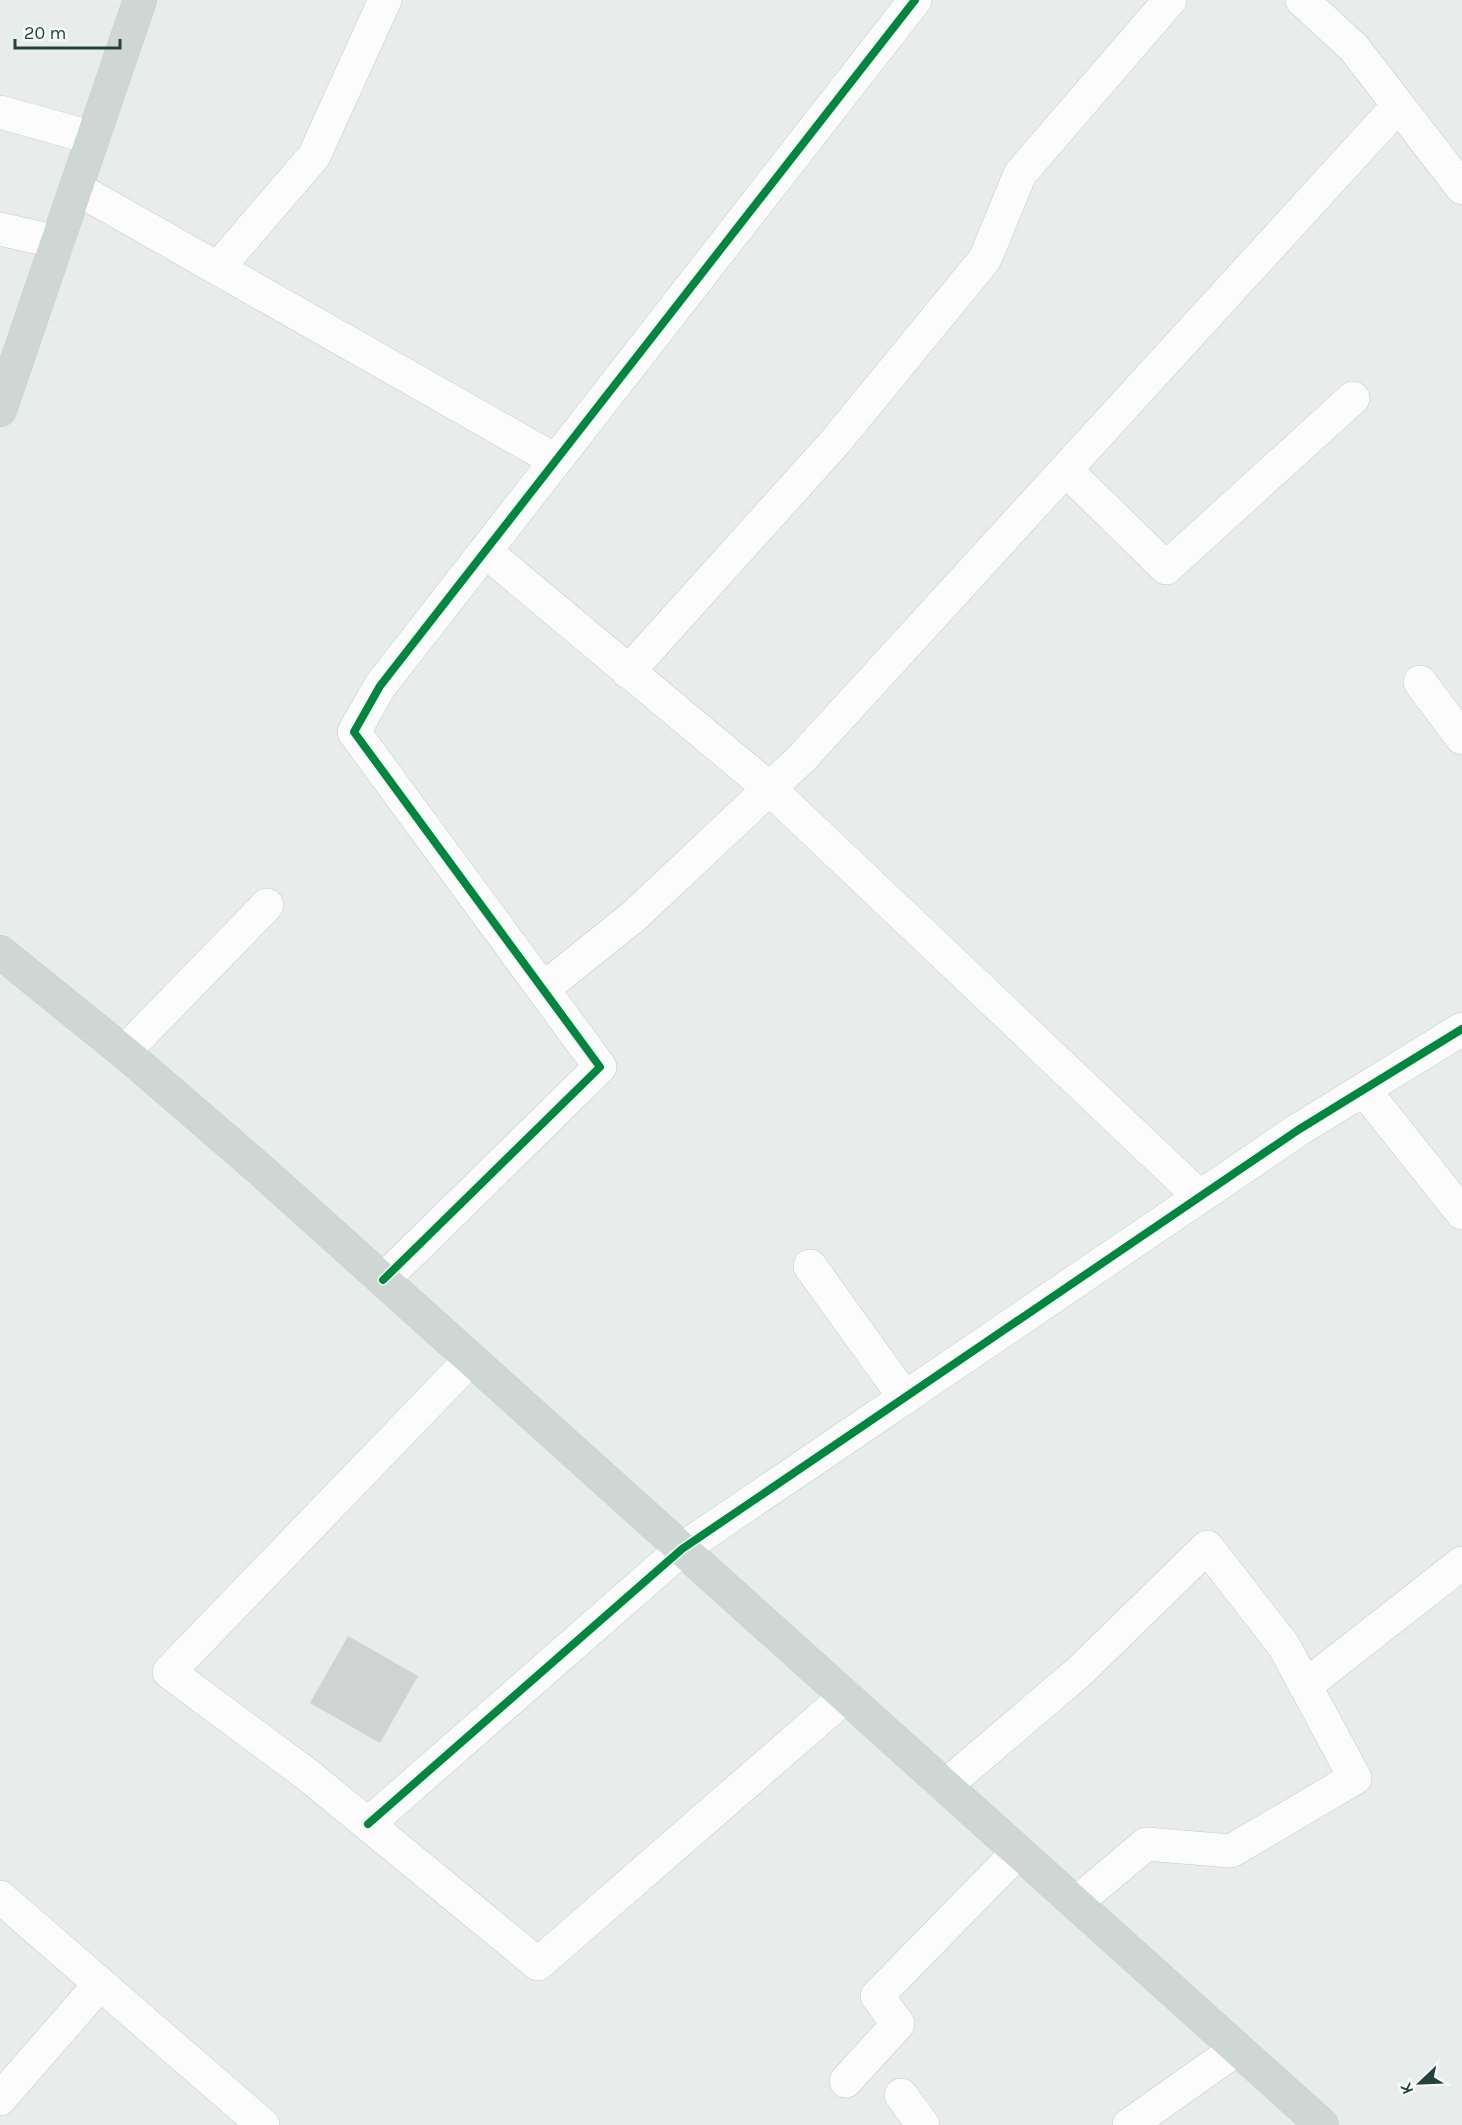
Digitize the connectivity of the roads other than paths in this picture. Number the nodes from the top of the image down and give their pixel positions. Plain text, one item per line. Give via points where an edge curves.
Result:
1 (140, 0) edge
2 (385, 0) edge
3 (915, 0) edge
4 (1170, 0) edge
5 (1302, 0) edge
6 (1398, 106) junction
7 (0, 112) edge
8 (93, 138) junction
9 (76, 188) junction
10 (1462, 188) edge
11 (0, 228) edge
12 (58, 242) junction
13 (218, 268) junction
14 (3, 391) edge
15 (1353, 398) dead end
16 (555, 460) junction
17 (1066, 470) junction
18 (485, 551) junction
19 (628, 672) junction
20 (1420, 682) dead end
21 (1462, 738) edge
22 (770, 789) junction
23 (267, 905) dead end
24 (0, 952) edge
25 (543, 989) junction
26 (1462, 1029) edge
27 (124, 1052) junction
28 (1364, 1089) junction
29 (1200, 1197) junction
30 (1462, 1213) edge
31 (810, 1266) dead end
32 (383, 1280) junction
33 (471, 1359) junction
34 (905, 1398) junction
35 (682, 1550) junction
36 (1462, 1563) edge
37 (1305, 1686) junction
38 (846, 1696) junction
39 (945, 1786) junction
40 (368, 1824) junction
41 (1018, 1852) junction
42 (0, 1897) edge
43 (1076, 1904) junction
44 (100, 1984) junction
45 (1237, 2049) junction
46 (846, 2081) dead end
47 (901, 2095) dead end
48 (0, 2100) edge
49 (263, 2125) edge
50 (922, 2125) edge
51 (1129, 2125) edge
52 (1322, 2125) edge

1 - 8 main road
2 - 13 street via 314,156
3 - 16 street
4 - 19 street via 1020,174 978,268 836,441
5 - 6 street via 1354,48
6 - 10 street
6 - 17 street
7 - 8 street
8 - 9 main road
9 - 12 main road
9 - 13 street
11 - 12 street
12 - 14 main road
13 - 16 street
15 - 17 street via 1166,568
16 - 18 street
17 - 22 street
18 - 19 street
18 - 25 street via 380,686 354,732
19 - 22 street
20 - 21 street
22 - 25 street via 634,916
22 - 29 street
23 - 27 street
24 - 27 main road
25 - 32 street via 600,1067
26 - 28 street
27 - 32 main road
28 - 29 street
28 - 30 street
29 - 34 street
31 - 34 street
32 - 33 main road
33 - 35 main road
33 - 40 street via 168,1672
34 - 35 street
35 - 38 main road
35 - 40 street
36 - 37 street
37 - 39 street via 1284,1646 1207,1547 1080,1671
37 - 43 street via 1356,1778 1231,1851 1146,1844
38 - 39 main road
38 - 40 street via 538,1964
39 - 41 main road
41 - 43 main road
41 - 46 street via 877,1996 898,2024
42 - 44 street
43 - 45 main road
44 - 48 street
44 - 49 street
45 - 51 street
45 - 52 main road
47 - 50 street

